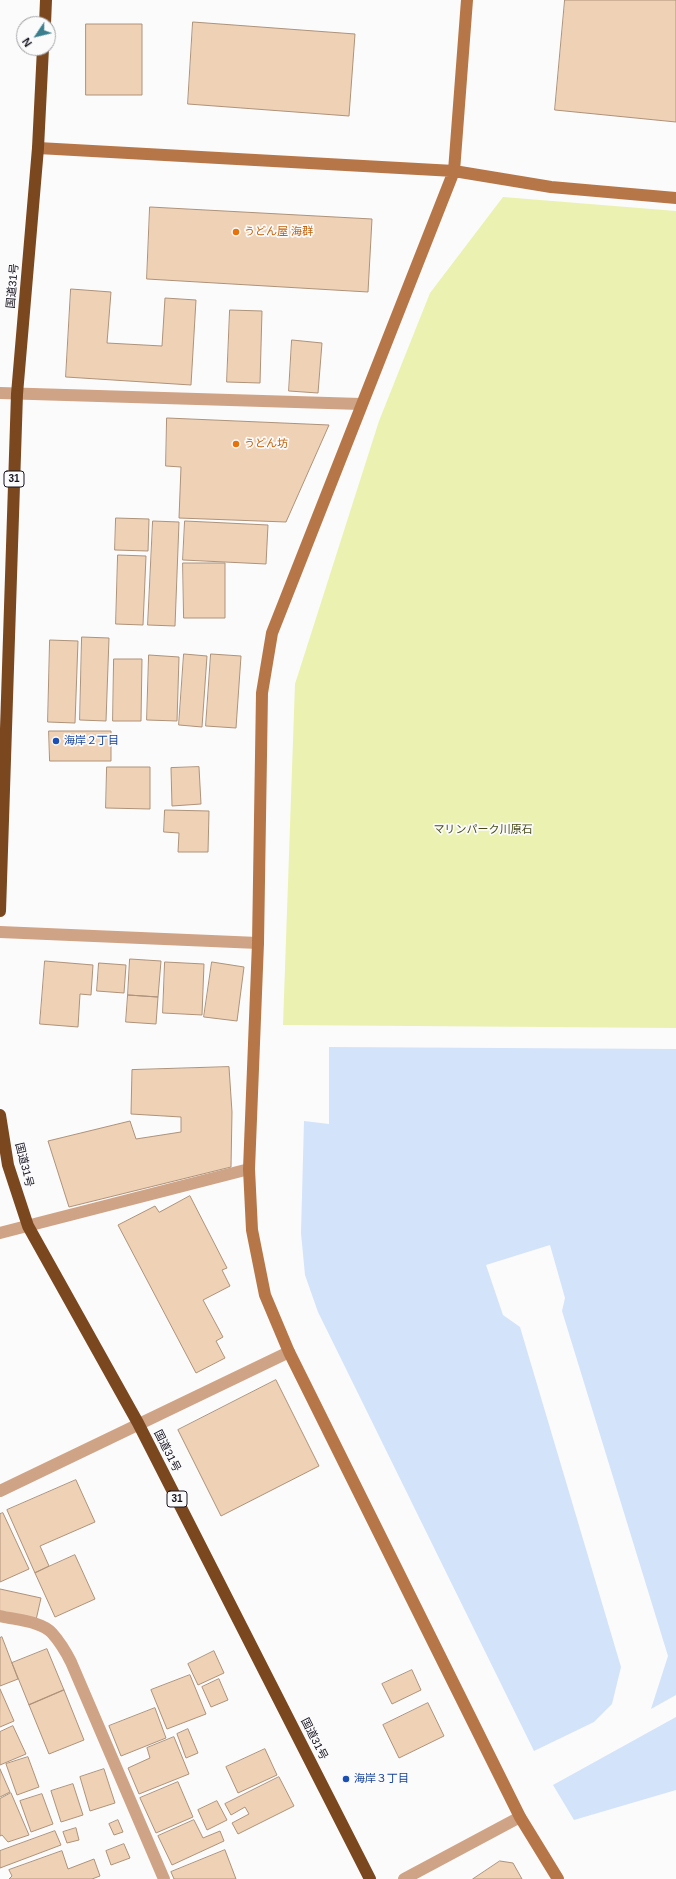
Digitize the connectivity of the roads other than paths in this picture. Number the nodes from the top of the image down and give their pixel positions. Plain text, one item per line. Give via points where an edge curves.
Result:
1 (46, 0) edge
2 (467, 0) edge
3 (45, 16) edge
4 (43, 56) edge
5 (38, 148) junction
6 (454, 171) junction
7 (676, 198) edge
8 (0, 393) edge
9 (16, 394) junction
10 (361, 404) junction
11 (0, 910) edge
12 (0, 932) edge
13 (258, 943) junction
14 (0, 1115) edge
15 (249, 1169) junction
16 (28, 1226) junction
17 (0, 1233) edge
18 (289, 1352) junction
19 (138, 1423) junction
20 (0, 1491) edge
21 (0, 1616) edge
22 (520, 1817) junction
23 (164, 1879) edge
24 (370, 1879) edge
25 (404, 1879) edge
26 (558, 1879) edge

1 - 3 highway
2 - 6 street
4 - 5 highway, 国道31号 / 31
5 - 6 street
5 - 9 highway, 国道31号 / 31
6 - 7 street via 551,187
6 - 10 street
8 - 9 street
9 - 10 street
9 - 11 highway, 国道31号 / 31
10 - 13 street via 272,633 262,694
12 - 13 street
13 - 15 street
14 - 16 highway, 国道31号 / 31 via 8,1165
15 - 16 street
15 - 18 street via 252,1230 265,1295
16 - 17 street
16 - 19 highway, 国道31号 / 31
18 - 19 street
18 - 22 street
19 - 20 street
19 - 24 highway, 国道31号 / 31
21 - 23 street via 41,1626 52,1632 62,1647 71,1662
22 - 25 street
22 - 26 street

